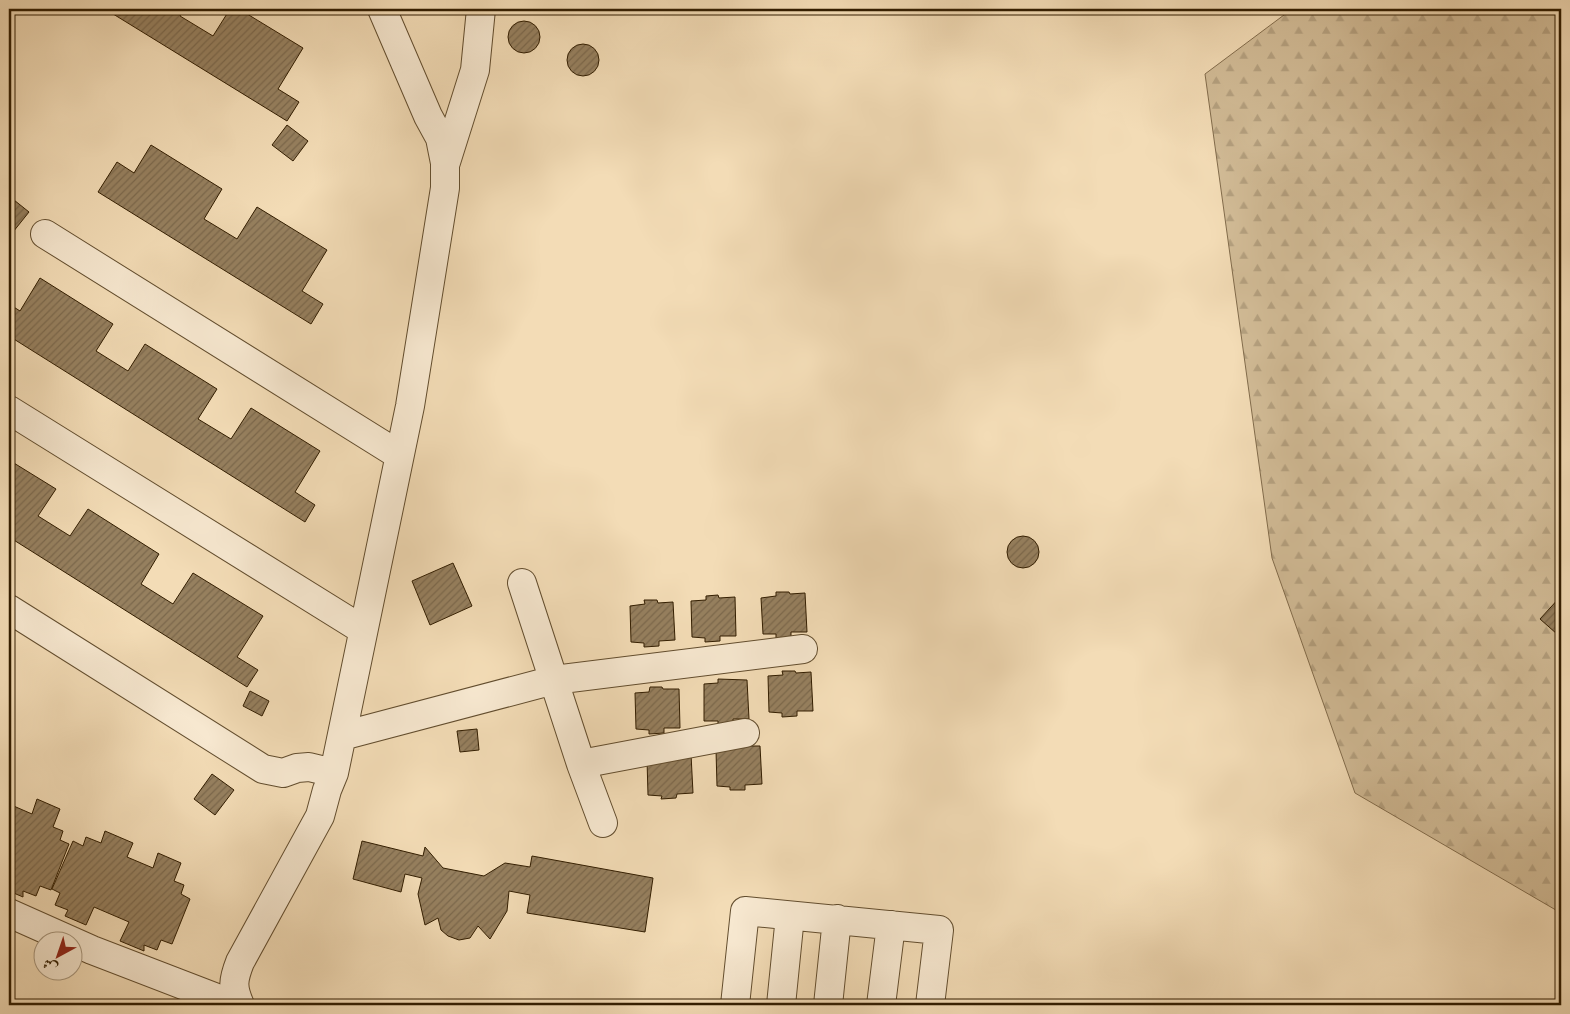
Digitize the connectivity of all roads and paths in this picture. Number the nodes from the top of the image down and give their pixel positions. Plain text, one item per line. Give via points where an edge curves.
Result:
1 (382, 9) edge
2 (481, 9) edge
3 (445, 164) junction
4 (45, 234) dead end
5 (9, 410) edge
6 (399, 456) junction
7 (522, 583) dead end
8 (9, 609) edge
9 (363, 630) junction
10 (803, 649) dead end
11 (554, 680) junction
12 (745, 733) dead end
13 (342, 736) junction
14 (581, 764) junction
15 (334, 772) junction
16 (603, 823) dead end
17 (9, 913) edge
18 (790, 916) junction
19 (837, 919) junction
20 (891, 925) junction
21 (235, 1005) edge
22 (240, 1005) edge
23 (734, 1005) edge
24 (780, 1005) edge
25 (828, 1005) edge
26 (881, 1005) edge
27 (930, 1005) edge

1 - 3 street via 440,138
2 - 3 street via 475,70
3 - 6 street via 445,188
4 - 6 street
5 - 9 street
6 - 9 street
7 - 11 street
8 - 15 street via 263,770 283,773 309,767
9 - 13 street
10 - 11 street
11 - 13 street
11 - 14 street
12 - 14 street
13 - 15 street
14 - 16 street
15 - 22 street via 320,816 240,962 234,977
17 - 21 street via 92,950
18 - 19 street
18 - 23 street via 745,911
18 - 24 street
19 - 20 street
19 - 25 street
20 - 26 street
20 - 27 street via 938,930

